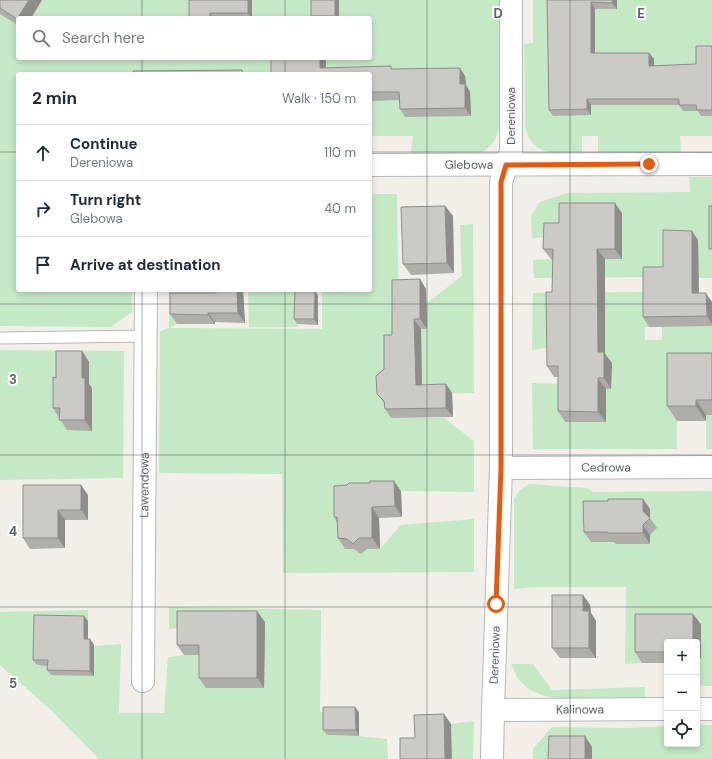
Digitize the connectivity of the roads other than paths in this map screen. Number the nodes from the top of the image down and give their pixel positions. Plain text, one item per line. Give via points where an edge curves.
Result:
1 (512, 0) edge
2 (712, 164) edge
3 (372, 165) edge
4 (506, 165) junction
5 (146, 292) edge
6 (146, 336) junction
7 (0, 338) edge
8 (712, 467) edge
9 (501, 468) junction
10 (143, 681) dead end
11 (664, 709) edge
12 (700, 709) edge
13 (712, 709) edge
14 (492, 710) junction
15 (492, 759) edge

1 - 4 street, Dereniowa via 511,151
2 - 4 street, Glebowa
3 - 4 street, Glebowa
4 - 9 street, Dereniowa via 501,182
5 - 6 street, Lawendowa
6 - 7 lane
6 - 10 street, Lawendowa
8 - 9 street, Cedrowa
9 - 14 street, Dereniowa
11 - 14 street, Kalinowa
12 - 13 street
14 - 15 street, Dereniowa

